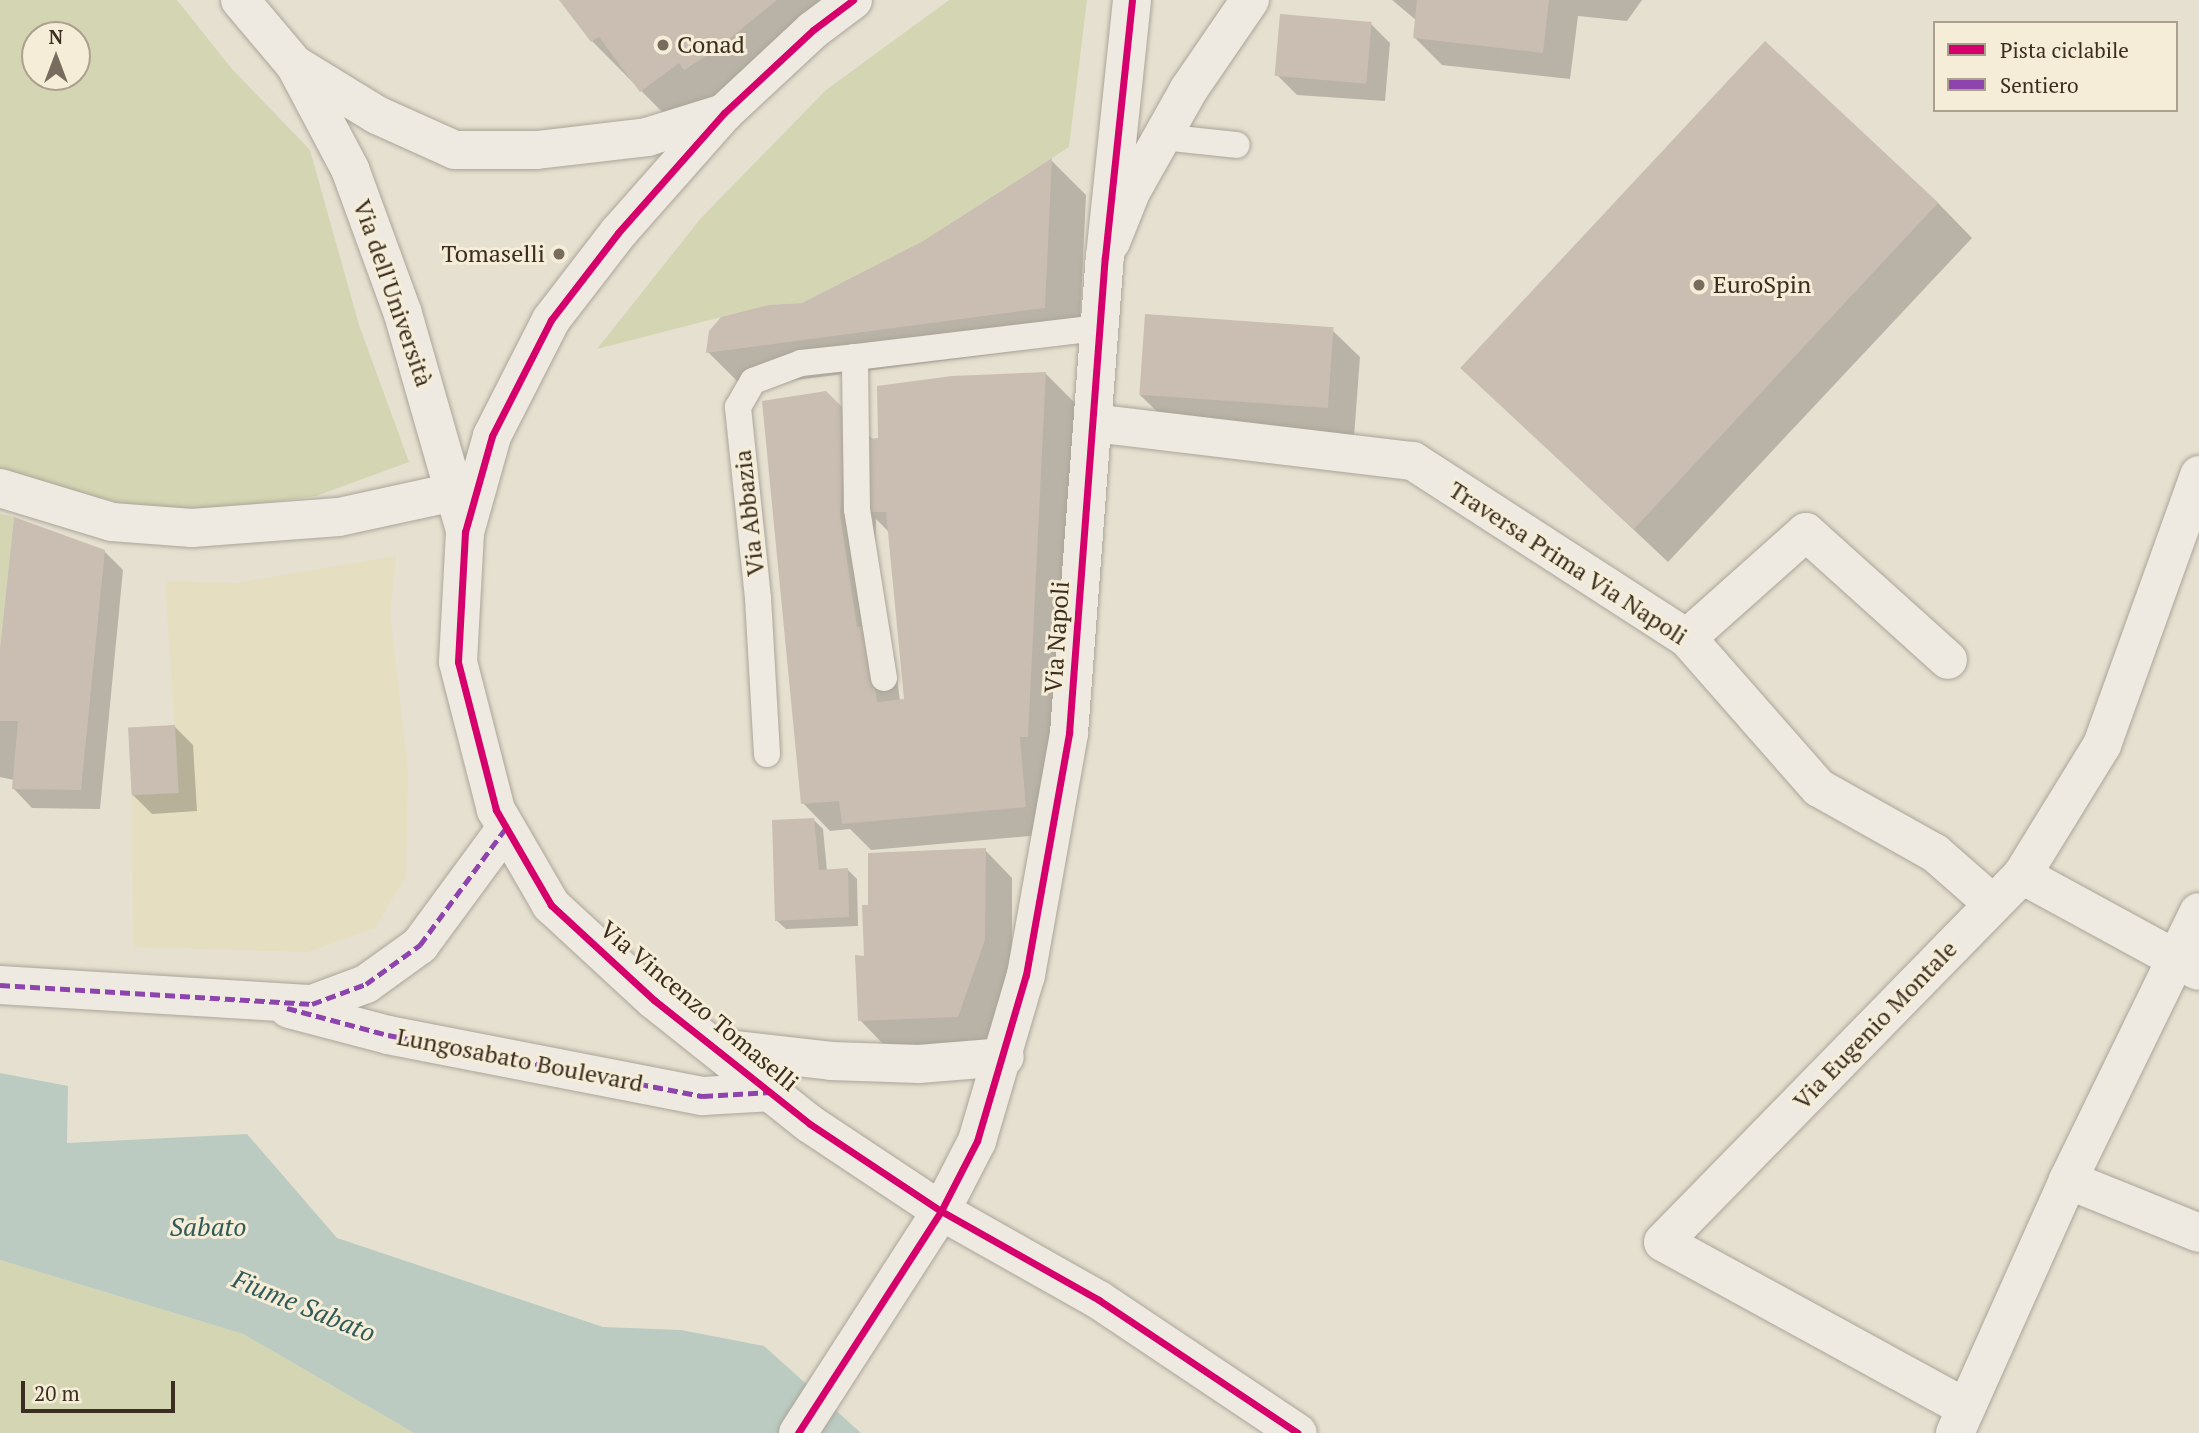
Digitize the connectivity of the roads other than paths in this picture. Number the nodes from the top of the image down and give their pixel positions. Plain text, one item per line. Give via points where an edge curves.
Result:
1 (240, 0) edge
2 (853, 0) edge
3 (1132, 0) edge
4 (1250, 0) edge
5 (295, 65) junction
6 (724, 113) junction
7 (1162, 137) junction
8 (1237, 145) dead end
9 (1105, 257) junction
10 (1100, 328) junction
11 (855, 357) junction
12 (1093, 423) junction
13 (2199, 475) edge
14 (0, 488) edge
15 (454, 492) junction
16 (465, 532) junction
17 (1687, 638) junction
18 (1948, 660) dead end
19 (884, 678) dead end
20 (767, 754) dead end
21 (506, 828) junction
22 (2022, 875) junction
23 (1993, 904) junction
24 (2199, 912) edge
25 (2187, 966) edge
26 (0, 985) edge
27 (270, 1004) junction
28 (719, 1048) junction
29 (1005, 1057) junction
30 (773, 1092) junction
31 (2068, 1180) junction
32 (941, 1211) junction
33 (2199, 1233) edge
34 (1961, 1420) edge
35 (797, 1433) edge
36 (1298, 1433) edge

1 - 5 street, Via dell'Università
2 - 6 street, Via Vincenzo Tomaselli via 813,30
3 - 9 street, Via Napoli
4 - 7 street
5 - 6 street, Via dell'Università via 377,115 456,150 537,150 647,137
5 - 15 street, Via dell'Università via 350,169 402,314
6 - 16 street, Via Vincenzo Tomaselli via 618,233 551,320 492,436
7 - 8 lane
7 - 9 street via 1131,192
9 - 10 street, Via Napoli
10 - 11 lane, Via Abbazia
10 - 12 street, Via Napoli
11 - 19 lane via 857,509
11 - 20 lane, Via Abbazia via 801,363 753,381 738,407 758,598
12 - 17 street, Traversa Prima Via Napoli via 1413,461
12 - 29 street, Via Napoli via 1069,733 1026,975
13 - 22 street, Via Eugenio Montale via 2102,745
14 - 15 street via 112,522 192,528 339,517
15 - 16 street, Via dell'Università
16 - 21 street, Via Vincenzo Tomaselli via 458,662 496,810
17 - 18 street via 1806,532
17 - 23 street, Traversa Prima Via Napoli via 1819,788 1935,853
21 - 27 street, Lungosabato Boulevard via 420,945 366,984 312,1004
21 - 28 street, Via Vincenzo Tomaselli via 551,905 654,1000
22 - 23 street, Via Eugenio Montale
22 - 25 street
23 - 34 street, Via Eugenio Montale via 1663,1242
24 - 25 street
25 - 31 street
26 - 27 street, Lungosabato Boulevard
27 - 30 street, Lungosabato Boulevard via 388,1035 703,1096
28 - 29 street via 831,1061 919,1064
28 - 30 street, Via Vincenzo Tomaselli
29 - 32 street, Via Napoli via 977,1141
30 - 32 street, Via Vincenzo Tomaselli via 810,1124
31 - 33 street
31 - 34 street
32 - 35 street, Via Napoli
32 - 36 street, Via Vincenzo Tomaselli via 1099,1300

